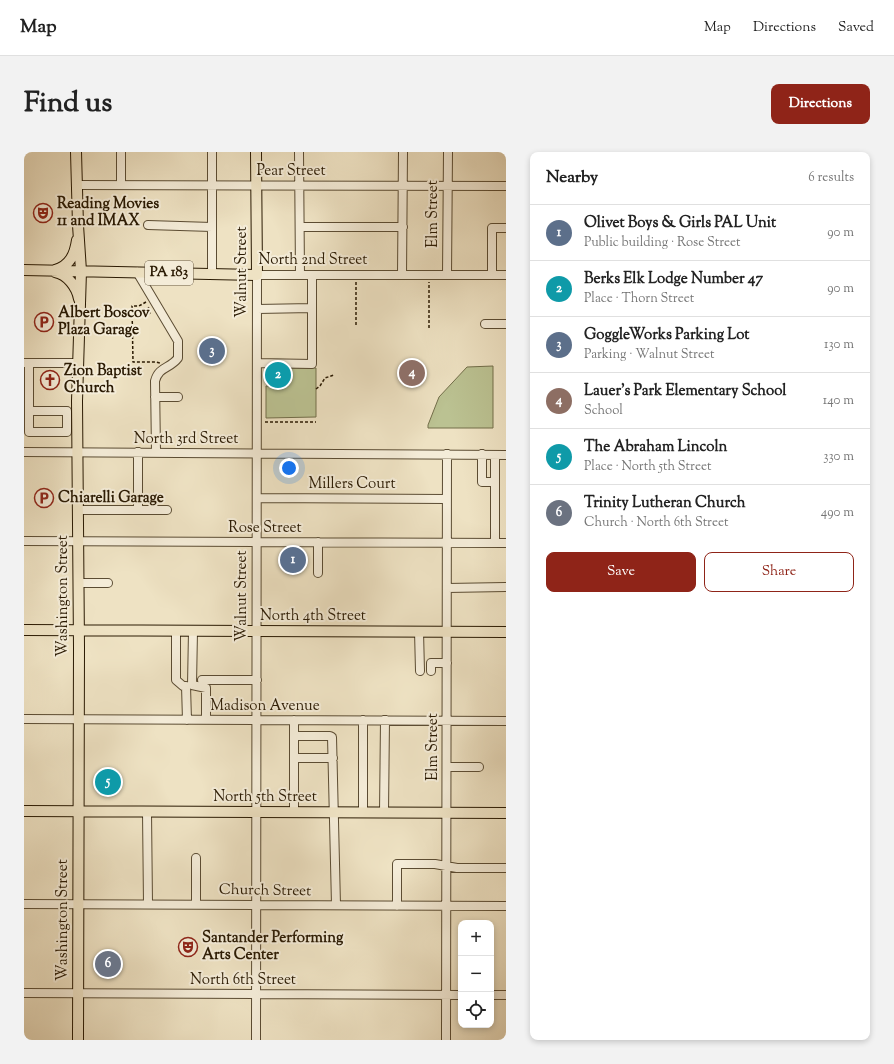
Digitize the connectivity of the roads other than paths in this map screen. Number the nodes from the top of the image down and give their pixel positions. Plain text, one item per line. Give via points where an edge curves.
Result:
1 (76, 152) edge
2 (121, 152) edge
3 (212, 152) edge
4 (256, 152) edge
5 (299, 152) edge
6 (403, 152) edge
7 (448, 152) edge
8 (121, 184) junction
9 (76, 185) junction
10 (212, 185) junction
11 (256, 185) junction
12 (300, 185) junction
13 (403, 186) junction
14 (448, 186) junction
15 (506, 186) edge
16 (78, 225) junction
17 (148, 226) dead end
18 (212, 227) junction
19 (300, 227) junction
20 (403, 227) junction
21 (506, 228) edge
22 (24, 270) edge
23 (51, 271) junction
24 (82, 271) junction
25 (137, 272) junction
26 (212, 274) junction
27 (257, 274) junction
28 (300, 275) junction
29 (312, 275) junction
30 (402, 275) junction
31 (447, 275) junction
32 (492, 275) junction
33 (506, 275) edge
34 (312, 308) junction
35 (257, 309) junction
36 (81, 311) junction
37 (485, 324) dead end
38 (506, 324) edge
39 (27, 363) edge
40 (78, 363) junction
41 (257, 363) junction
42 (155, 397) junction
43 (178, 397) dead end
44 (72, 410) junction
45 (29, 411) junction
46 (24, 452) edge
47 (78, 452) junction
48 (138, 452) junction
49 (156, 452) junction
50 (257, 453) junction
51 (447, 454) junction
52 (482, 454) junction
53 (495, 455) junction
54 (506, 455) edge
55 (495, 482) junction
56 (257, 498) junction
57 (447, 499) junction
58 (78, 510) junction
59 (138, 510) junction
60 (166, 510) dead end
61 (24, 541) edge
62 (78, 541) junction
63 (257, 542) junction
64 (318, 542) junction
65 (447, 543) junction
66 (495, 543) junction
67 (506, 543) edge
68 (318, 573) dead end
69 (78, 582) junction
70 (108, 583) dead end
71 (506, 587) edge
72 (447, 588) junction
73 (24, 630) edge
74 (78, 630) junction
75 (176, 630) junction
76 (257, 630) junction
77 (193, 631) junction
78 (419, 631) junction
79 (447, 632) junction
80 (506, 632) edge
81 (447, 664) junction
82 (420, 671) dead end
83 (431, 671) dead end
84 (202, 680) dead end
85 (257, 680) junction
86 (189, 686) junction
87 (24, 719) edge
88 (79, 719) junction
89 (187, 720) junction
90 (206, 720) junction
91 (257, 720) junction
92 (294, 720) junction
93 (363, 720) junction
94 (384, 720) junction
95 (447, 721) junction
96 (506, 721) edge
97 (294, 736) junction
98 (294, 758) junction
99 (333, 758) junction
100 (447, 767) junction
101 (479, 767) dead end
102 (24, 811) edge
103 (78, 812) junction
104 (147, 812) junction
105 (257, 812) junction
106 (294, 812) junction
107 (447, 812) junction
108 (334, 813) junction
109 (363, 813) junction
110 (384, 813) junction
111 (506, 813) edge
112 (196, 858) dead end
113 (446, 866) junction
114 (506, 868) edge
115 (24, 904) edge
116 (78, 904) junction
117 (148, 904) junction
118 (196, 904) junction
119 (257, 904) junction
120 (336, 906) junction
121 (397, 906) junction
122 (446, 906) junction
123 (506, 906) edge
124 (24, 993) edge
125 (78, 993) junction
126 (256, 994) junction
127 (446, 995) junction
128 (458, 995) edge
129 (494, 995) edge
130 (506, 995) edge
131 (78, 1040) edge
132 (256, 1040) edge
133 (446, 1040) edge

1 - 9 main road, Washington Street
2 - 8 street
3 - 10 street
4 - 11 main road, Walnut Street
5 - 12 street
6 - 13 street
7 - 14 street, Elm Street
8 - 9 street, Pear Street
8 - 10 street, Pear Street
9 - 16 main road, Washington Street
10 - 11 street, Pear Street
10 - 18 street
11 - 12 street, Pear Street
11 - 27 main road, Walnut Street
12 - 13 street, Pear Street
12 - 19 street
13 - 14 street, Pear Street
13 - 20 street
14 - 15 street, Pear Street
14 - 31 street, Elm Street
16 - 23 main road via 76,247 70,260 60,269
16 - 24 main road, Washington Street
17 - 18 street
18 - 26 street
19 - 20 street
19 - 28 street
20 - 30 street
21 - 32 street via 492,228
22 - 23 main road, North 2nd Street
23 - 24 main road, North 2nd Street / PA 183
23 - 36 main road via 64,275 75,288
24 - 25 main road, North 2nd Street / PA 183
24 - 36 main road, Washington Street
25 - 26 main road, North 2nd Street / PA 183
25 - 42 street via 178,341 178,358 156,376
26 - 27 main road, North 2nd Street / PA 183
27 - 28 street, North 2nd Street
27 - 35 street, Walnut Street
28 - 29 street, North 2nd Street
29 - 30 street, North 2nd Street
29 - 34 street
30 - 31 street, North 2nd Street
31 - 32 street, North 2nd Street
32 - 33 street, North 2nd Street
34 - 35 street
34 - 41 street via 312,364
35 - 41 street, Walnut Street
36 - 40 main road, Washington Street
37 - 38 street
39 - 40 street
39 - 45 street
40 - 44 main road, Washington Street
41 - 50 street, Walnut Street
42 - 43 street
42 - 49 street
44 - 45 street
44 - 45 street via 67,432 30,432
44 - 47 main road, Washington Street
46 - 47 street, North 3rd Street
47 - 48 street, North 3rd Street
47 - 58 main road, Washington Street
48 - 49 street, North 3rd Street
48 - 59 street
49 - 50 street, North 3rd Street
50 - 51 street, North 3rd Street
50 - 56 street, Walnut Street
51 - 52 street, North 3rd Street
51 - 57 street, Elm Street
52 - 53 street, North 3rd Street
52 - 55 street via 482,482
53 - 54 street, North 3rd Street
53 - 55 street
55 - 66 street
56 - 57 street, Millers Court
56 - 63 street, Walnut Street
57 - 65 street, Elm Street
58 - 59 street
58 - 62 main road, Washington Street
59 - 60 street
61 - 62 street, Rose Street
62 - 63 street, Rose Street
62 - 69 main road, Washington Street
63 - 64 street, Rose Street
63 - 76 street, Walnut Street
64 - 65 street, Rose Street
64 - 68 street
65 - 66 street, Rose Street
65 - 72 street, Elm Street
66 - 67 street, Rose Street
69 - 70 street
69 - 74 main road, Washington Street
71 - 72 street
72 - 79 street, Elm Street
73 - 74 main road, North 4th Street
74 - 75 main road, North 4th Street
74 - 88 main road, Washington Street
75 - 77 main road, North 4th Street
75 - 86 street via 176,680 183,686
76 - 77 main road, North 4th Street
76 - 78 main road, North 4th Street
76 - 85 street, Walnut Street
77 - 86 street
78 - 79 main road, North 4th Street
78 - 82 street
79 - 80 main road, North 4th Street
79 - 81 street, Elm Street
81 - 83 street via 431,663
81 - 95 street, Elm Street
84 - 85 street
85 - 91 street, Walnut Street
86 - 89 street
86 - 90 street via 206,688
87 - 88 street, Madison Avenue
88 - 89 street, Madison Avenue
88 - 103 main road, Washington Street
89 - 90 street, Madison Avenue
90 - 91 street, Madison Avenue
91 - 92 street, Madison Avenue
91 - 105 street, Walnut Street
92 - 93 street, Madison Avenue
92 - 97 street
93 - 94 street, Madison Avenue
93 - 109 street
94 - 95 street, Madison Avenue
94 - 110 street
95 - 96 street, Madison Avenue
95 - 100 street, Elm Street
97 - 98 street
97 - 99 street via 330,736
98 - 99 street
98 - 106 street
99 - 108 street
100 - 101 street
100 - 107 street, Elm Street
102 - 103 main road, North 5th Street
103 - 104 main road, North 5th Street
103 - 116 main road, Washington Street
104 - 105 main road, North 5th Street
104 - 117 street
105 - 106 main road, North 5th Street
105 - 119 street, Walnut Street
106 - 108 main road, North 5th Street
107 - 110 main road, North 5th Street
107 - 111 main road, North 5th Street
107 - 113 street, Elm Street
108 - 109 main road, North 5th Street
108 - 120 street
109 - 110 main road, North 5th Street
112 - 118 street
113 - 114 street
113 - 121 street via 397,864
113 - 122 street, Elm Street
115 - 116 street, Church Street
116 - 117 street, Church Street
116 - 125 main road, Washington Street
117 - 118 street, Church Street
118 - 119 street, Church Street
119 - 120 street, Church Street
119 - 126 street, Walnut Street
120 - 121 street, Church Street
121 - 122 street, Church Street
122 - 123 street, Church Street
122 - 127 street, Elm Street
124 - 125 street, North 6th Street
125 - 126 street, North 6th Street
125 - 131 main road, Washington Street
126 - 127 street, North 6th Street
126 - 132 street, Walnut Street
127 - 128 street, North 6th Street
127 - 133 street, Elm Street
129 - 130 street

